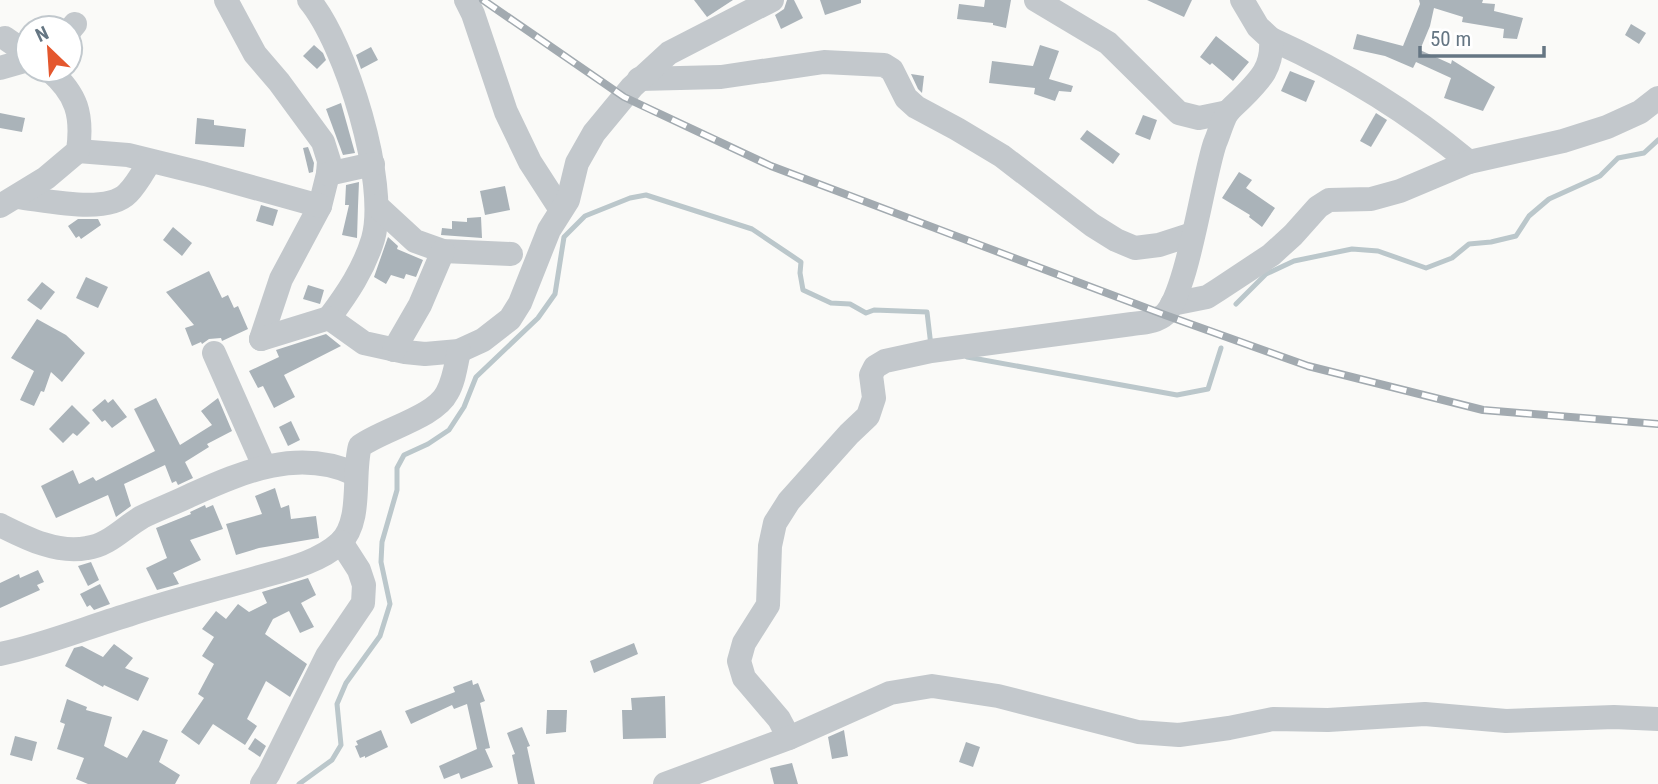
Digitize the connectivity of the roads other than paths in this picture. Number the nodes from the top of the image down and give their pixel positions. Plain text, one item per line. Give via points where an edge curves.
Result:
1 (226, 0) edge
2 (309, 0) edge
3 (466, 0) edge
4 (772, 0) edge
5 (1036, 0) edge
6 (1242, 0) edge
7 (5, 38) dead end
8 (1271, 39) junction
9 (14, 44) edge
10 (639, 79) junction
11 (61, 84) edge
12 (1658, 98) edge
13 (1228, 112) junction
14 (78, 151) junction
15 (150, 161) junction
16 (1469, 162) junction
17 (373, 164) junction
18 (328, 174) junction
19 (8, 202) edge
20 (320, 206) junction
21 (377, 206) junction
22 (561, 210) junction
23 (1193, 234) junction
24 (443, 251) junction
25 (511, 254) dead end
26 (1172, 304) junction
27 (329, 318) junction
28 (394, 350) junction
29 (459, 351) junction
30 (214, 354) dead end
31 (264, 466) junction
32 (355, 474) junction
33 (0, 525) edge
34 (341, 542) junction
35 (0, 654) edge
36 (1658, 719) edge
37 (789, 738) junction
38 (262, 784) edge
39 (665, 784) edge

1 - 18 street via 255,54 323,142
2 - 17 street via 343,66
3 - 22 street via 506,112 530,162
4 - 10 street via 669,53
5 - 13 street via 1108,43 1179,113 1199,118
6 - 8 street
7 - 9 street
8 - 13 street via 1267,68
8 - 16 street via 1381,97
10 - 22 street via 586,147
10 - 23 street via 721,76 824,61 884,65 916,107 1002,156 1116,240 1135,248
11 - 14 street via 79,111
12 - 16 street via 1607,127
13 - 23 street via 1214,146
14 - 15 street
14 - 19 street
15 - 19 street via 127,195 102,206
15 - 20 street
16 - 26 street via 1371,199 1329,200 1271,255 1206,297
17 - 18 street
17 - 21 street
18 - 20 street
20 - 27 street via 281,279 261,339
21 - 24 street via 415,241
21 - 27 street via 373,238 361,271
22 - 29 street via 510,318 483,340
23 - 26 street
24 - 25 street
24 - 28 street
26 - 37 street via 1153,321 931,351 875,367 868,416 789,501 775,523 768,605 744,643 739,661 744,678
27 - 28 street via 364,343
28 - 29 street via 415,354
29 - 32 street via 447,394 434,408 360,446
30 - 31 street
31 - 32 street via 320,463
31 - 33 street via 143,517 108,541 87,548 64,549
32 - 34 street via 355,506
34 - 35 street via 312,561
34 - 38 street via 359,570 363,603 327,656
36 - 37 street via 1506,721 1425,715 1273,719 1179,735 1138,732 998,696 932,686 890,694
37 - 39 street

